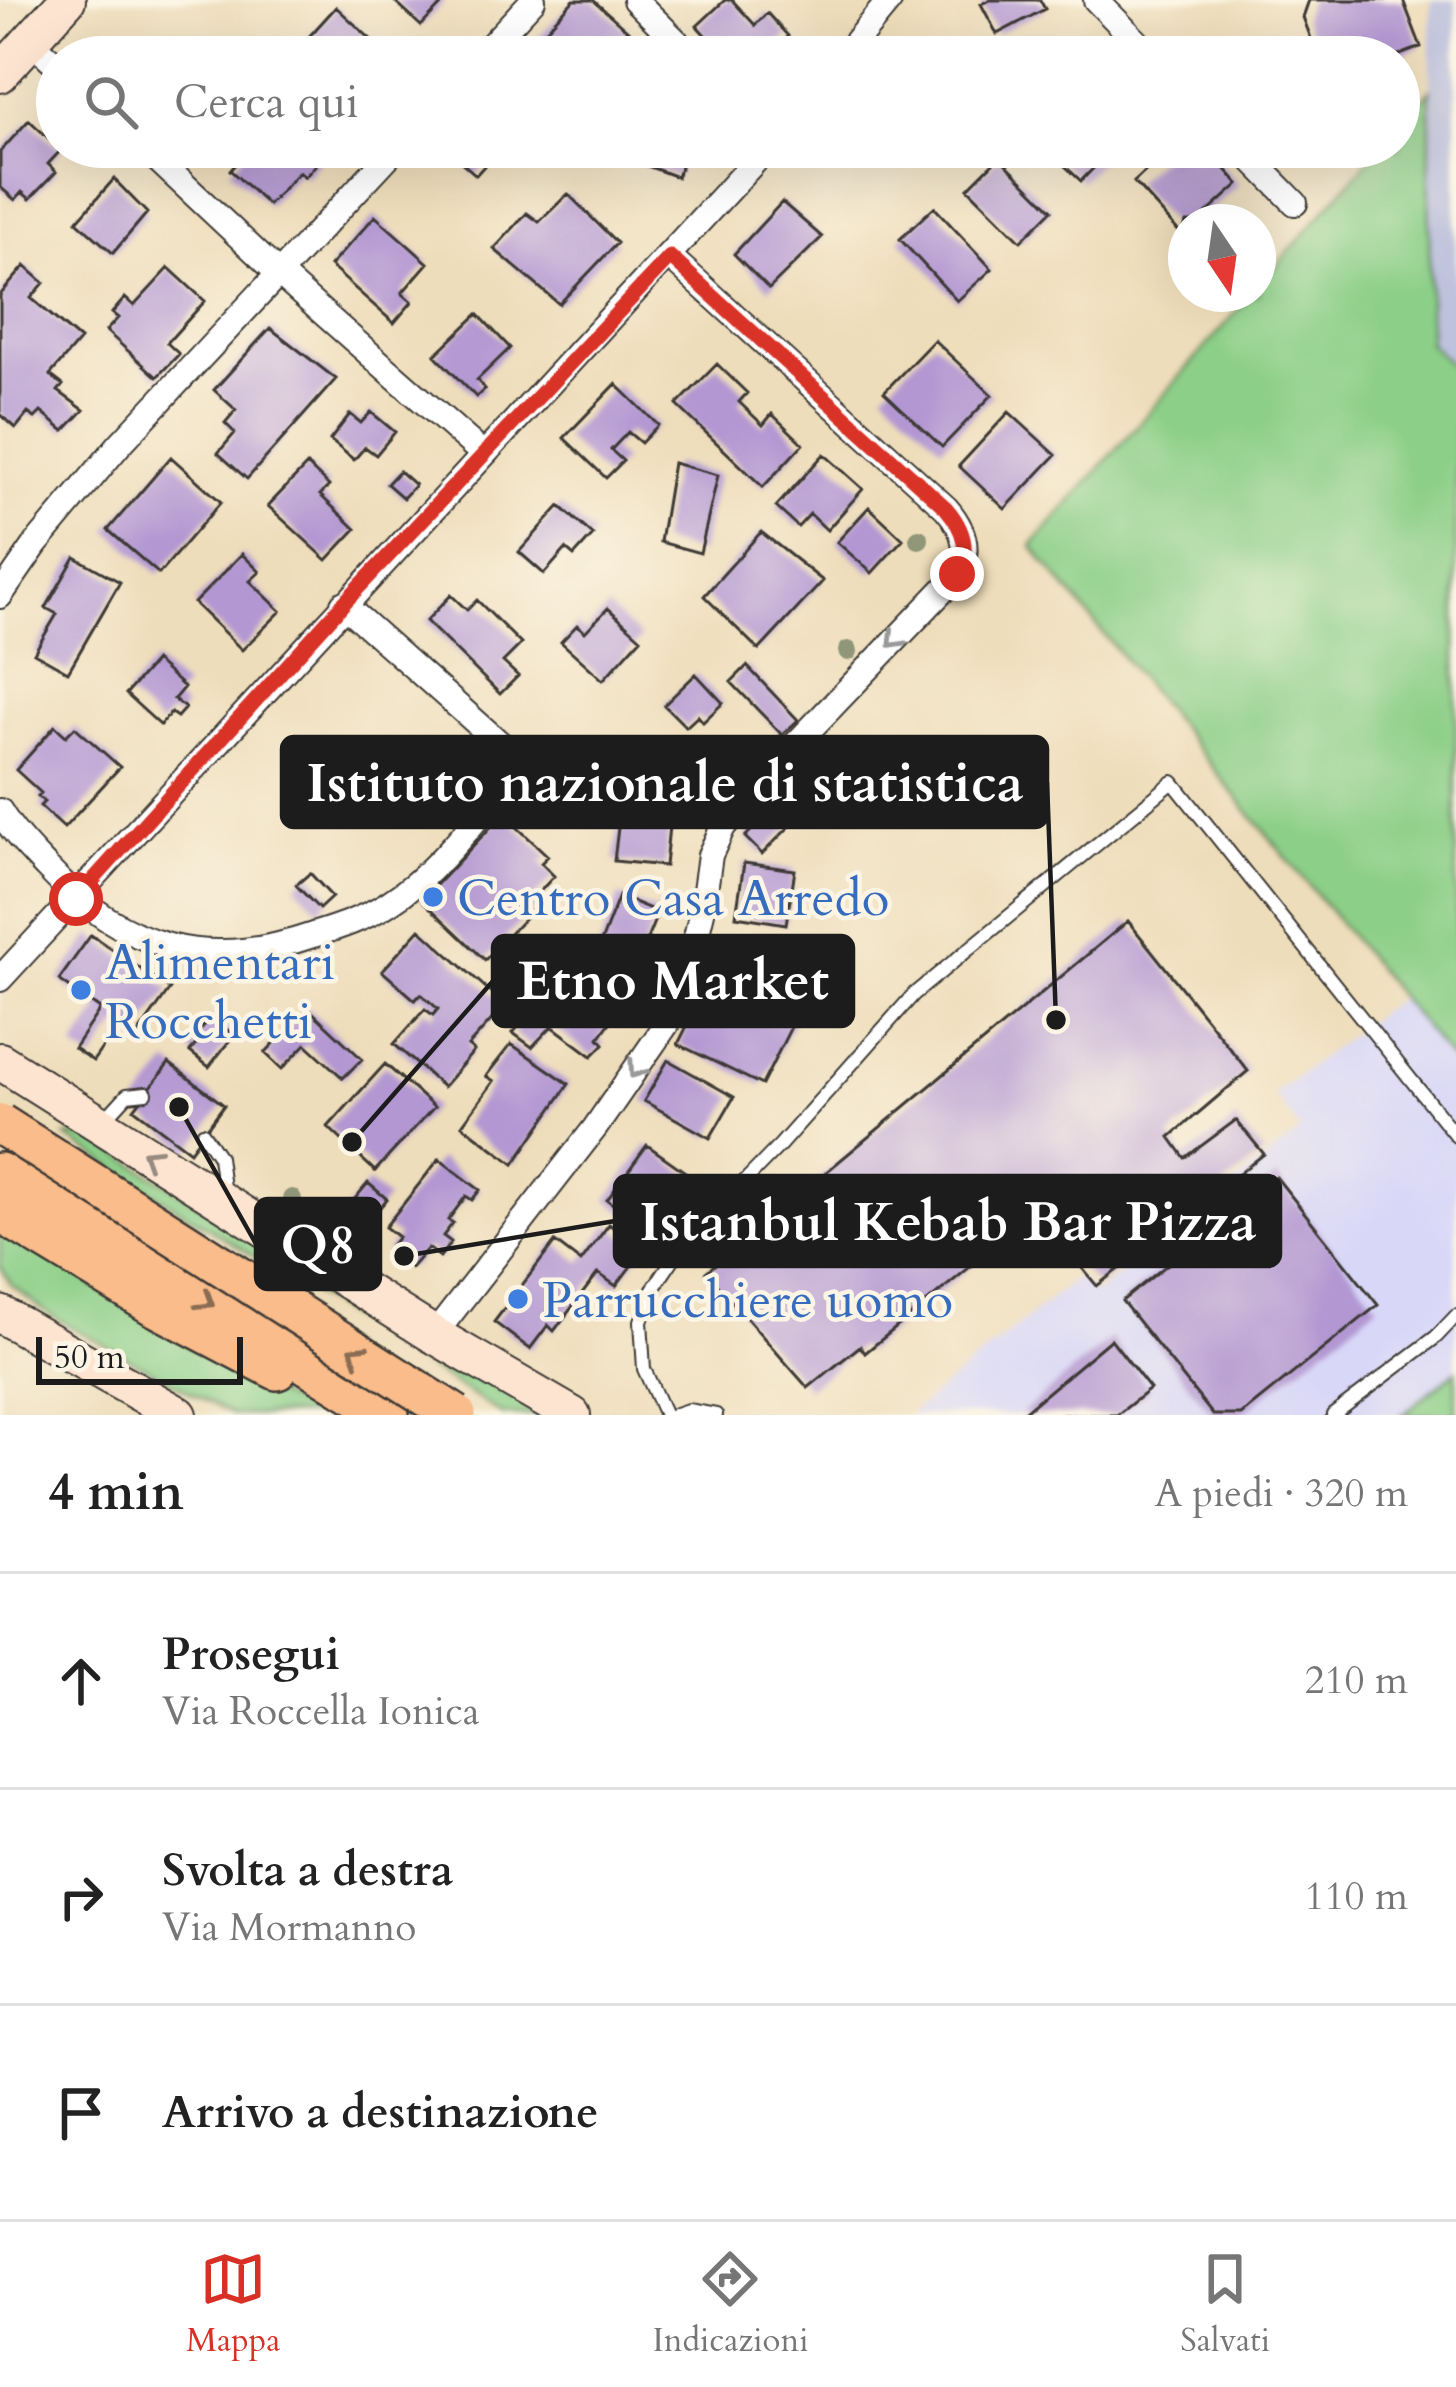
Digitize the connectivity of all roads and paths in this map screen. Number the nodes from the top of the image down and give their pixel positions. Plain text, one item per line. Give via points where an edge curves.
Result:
1 (67, 0) edge
2 (533, 0) edge
3 (634, 0) edge
4 (890, 0) edge
5 (1096, 0) edge
6 (38, 36) edge
7 (500, 36) edge
8 (671, 36) edge
9 (860, 36) edge
10 (1131, 36) edge
11 (166, 168) edge
12 (377, 168) edge
13 (749, 168) edge
14 (1261, 168) edge
15 (1295, 203) dead end
16 (670, 257) junction
17 (279, 274) junction
18 (483, 454) junction
19 (0, 596) edge
20 (343, 604) junction
21 (523, 764) junction
22 (769, 772) junction
23 (0, 812) edge
24 (76, 899) junction
25 (0, 979) edge
26 (0, 1061) edge
27 (146, 1093) dead end
28 (50, 1123) dead end
29 (96, 1123) junction
30 (0, 1124) edge
31 (203, 1133) dead end
32 (1456, 1136) edge
33 (0, 1173) edge
34 (224, 1202) junction
35 (0, 1212) edge
36 (0, 1288) edge
37 (1456, 1316) edge
38 (10, 1322) edge
39 (434, 1335) junction
40 (377, 1408) edge
41 (179, 1415) edge
42 (456, 1415) edge
43 (572, 1415) edge
44 (669, 1415) edge
45 (716, 1415) edge
46 (1333, 1415) edge

1 - 6 main road
2 - 7 street
3 - 8 street
4 - 9 street
5 - 10 street
11 - 17 street
12 - 17 street
13 - 16 street
14 - 15 street
16 - 18 street
16 -> 22 street via 946,508 964,536 965,556 952,581
17 - 18 street
17 - 19 street via 71,500
18 - 20 street
20 - 21 street
20 - 24 street
21 - 22 street via 556,753
21 - 24 street via 403,893 302,939 248,950 176,949 118,928
22 -> 39 street via 714,845 686,977 659,1036
23 - 24 street
24 - 25 street
26 - 29 main road
27 - 29 lane via 127,1095
28 - 29 main road
34 -> 29 main road
42 -> 30 main road, bridge
31 - 34 lane via 219,1157
32 - 44 lane via 1173,782 914,994 684,1244 640,1321 644,1370
33 -> 40 main road
34 - 39 main road
35 - 40 main road via 229,1347
36 - 38 main road
37 - 46 lane
38 - 41 main road
39 - 43 main road
44 - 45 lane

